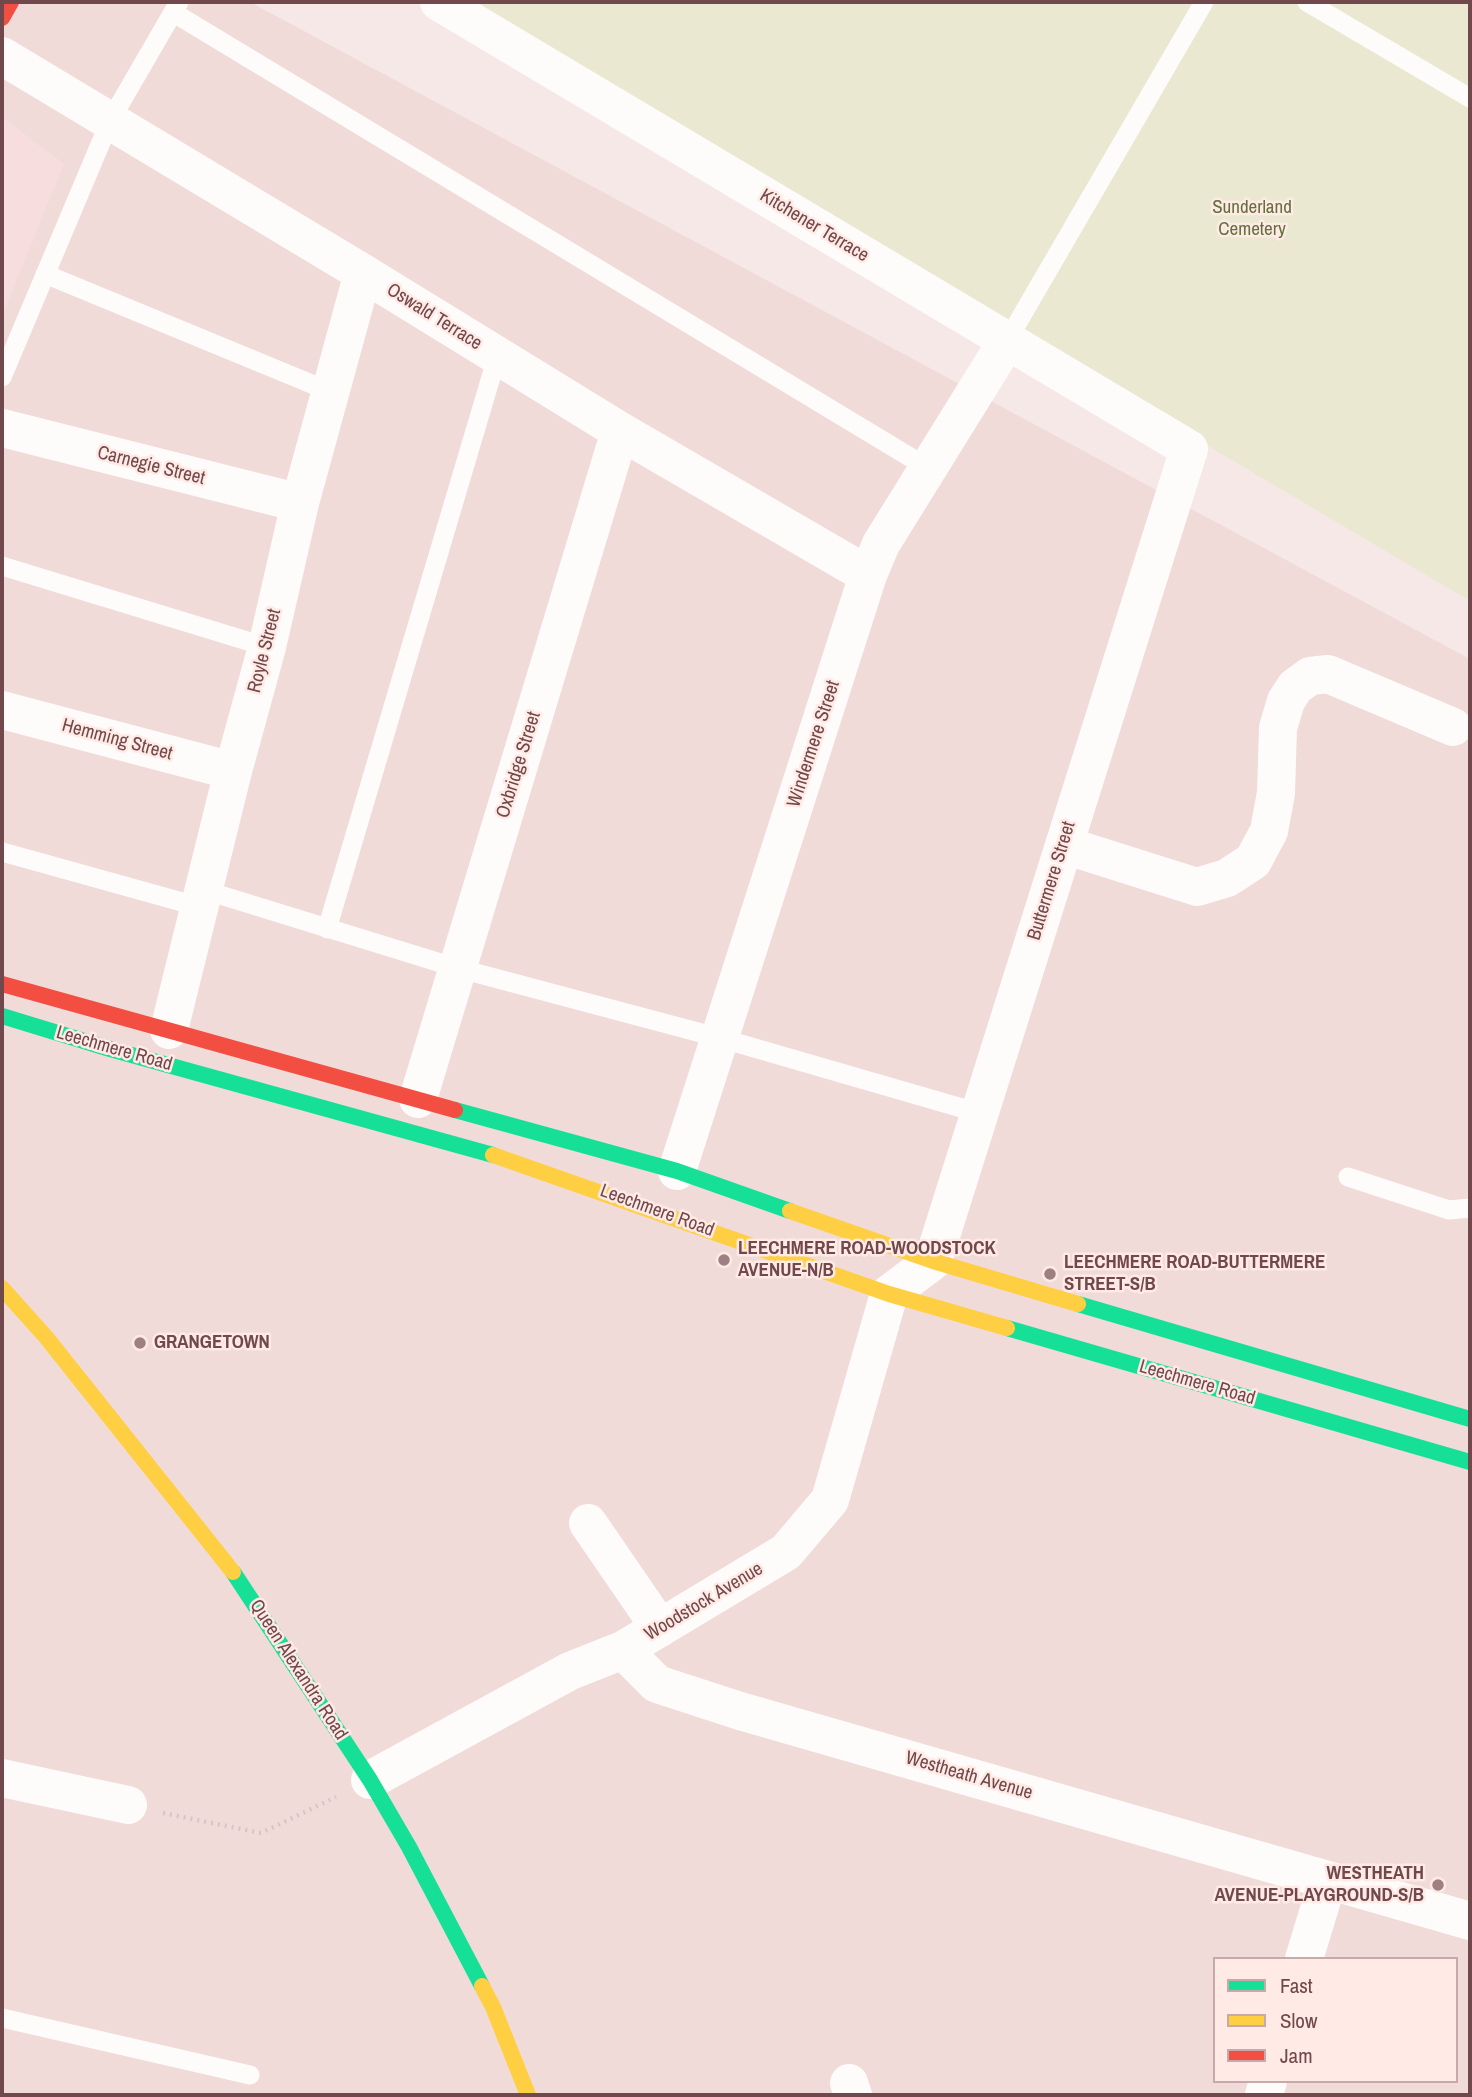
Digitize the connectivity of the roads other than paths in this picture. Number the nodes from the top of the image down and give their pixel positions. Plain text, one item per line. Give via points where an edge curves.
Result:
1 (11, 2) edge
2 (439, 2) edge
3 (1204, 2) edge
4 (1307, 2) edge
5 (176, 7) edge
6 (2, 18) edge
7 (2, 56) edge
8 (1470, 98) edge
9 (110, 121) junction
10 (363, 273) junction
11 (45, 274) junction
12 (1007, 341) junction
13 (497, 357) junction
14 (2, 377) edge
15 (331, 392) junction
16 (2, 428) edge
17 (620, 431) junction
18 (1189, 449) joint
19 (928, 468) junction
20 (300, 503) junction
21 (2, 566) edge
22 (868, 575) junction
23 (267, 647) junction
24 (2, 710) edge
25 (1453, 727) dead end
26 (233, 771) junction
27 (1064, 845) junction
28 (2, 852) edge
29 (202, 898) junction
30 (327, 929) junction
31 (457, 968) junction
32 (2, 984) edge
33 (2, 1016) edge
34 (169, 1031) junction
35 (720, 1038) junction
36 (418, 1099) junction
37 (979, 1113) junction
38 (677, 1171) junction
39 (1348, 1177) dead end
40 (1470, 1208) edge
41 (933, 1261) junction
42 (2, 1288) edge
43 (889, 1294) junction
44 (1470, 1419) edge
45 (1470, 1462) edge
46 (588, 1523) dead end
47 (660, 1628) junction
48 (622, 1650) junction
49 (2, 1778) edge
50 (370, 1780) junction
51 (128, 1805) road end
52 (1328, 1880) junction
53 (1470, 1921) edge
54 (1305, 1957) edge
55 (2, 2018) edge
56 (250, 2075) dead end
57 (528, 2095) edge

1 - 6 street
2 - 12 street, Kitchener Terrace
3 - 12 lane
4 - 8 lane
5 - 9 lane
5 - 19 lane
7 - 9 street, Oswald Terrace
9 - 10 street, Oswald Terrace
9 - 11 lane
10 - 13 street, Oswald Terrace
10 - 15 street, Royle Street
11 - 14 lane
11 - 15 lane
12 - 18 street, Kitchener Terrace
12 - 19 street, Windermere Street
13 - 17 street, Oswald Terrace
13 - 30 lane
15 - 20 street, Royle Street
16 - 20 street, Carnegie Street
17 - 22 street, Oswald Terrace
17 - 31 street, Oxbridge Street
18 - 27 street, Buttermere Street
19 - 22 street, Windermere Street via 881,544
20 - 23 street, Royle Street
21 - 23 lane
22 - 35 street, Windermere Street
23 - 26 street, Royle Street
24 - 26 street, Hemming Street
25 - 27 street via 1328,674 1310,677 1295,687 1286,701 1278,728 1276,793 1269,831 1253,861 1227,878 1197,887
26 - 29 street, Royle Street
27 - 37 street, Buttermere Street
28 - 29 lane
29 - 30 lane
29 - 34 street, Royle Street
30 - 31 lane
31 - 35 lane
31 - 36 street, Oxbridge Street
32 - 34 street, Leechmere Road
33 - 43 street, Leechmere Road via 516,1161
34 - 36 street, Leechmere Road
35 - 37 lane
35 - 38 street, Windermere Street
36 - 38 street, Leechmere Road
37 - 41 street, Buttermere Street
38 - 41 street, Leechmere Road
39 - 40 lane via 1449,1210
41 - 43 street
41 - 44 street, Leechmere Road
42 - 50 street, Queen Alexandra Road via 238,1578
43 - 45 street, Leechmere Road
43 - 47 street, Woodstock Avenue via 830,1500 786,1552
46 - 47 street
47 - 48 street, Woodstock Avenue
48 - 50 street, Woodstock Avenue via 570,1671
48 - 52 street, Westheath Avenue via 657,1684
49 - 51 street
50 - 57 street, Queen Alexandra Road via 493,2007
52 - 53 street, Westheath Avenue
52 - 54 street
55 - 56 lane

